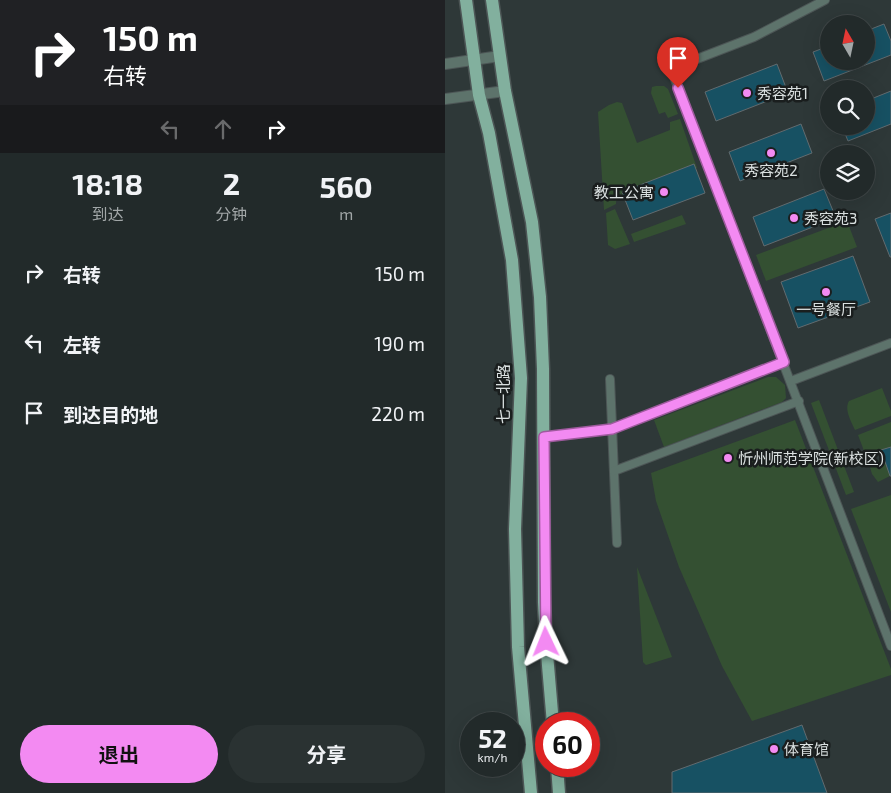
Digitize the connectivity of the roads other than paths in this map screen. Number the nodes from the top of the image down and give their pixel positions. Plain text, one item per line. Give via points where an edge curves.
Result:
1 (466, 0) edge
2 (492, 0) edge
3 (825, 0) edge
4 (500, 56) junction
5 (474, 60) junction
6 (445, 64) edge
7 (505, 92) junction
8 (479, 95) junction
9 (445, 99) edge
10 (891, 343) edge
11 (784, 362) junction
12 (610, 379) dead end
13 (791, 381) junction
14 (799, 401) junction
15 (612, 429) junction
16 (544, 437) junction
17 (614, 471) junction
18 (617, 543) dead end
19 (891, 646) edge
20 (552, 712) edge
21 (558, 777) edge
22 (531, 793) edge
23 (559, 793) edge

1 - 5 main road, 七一北路
2 - 4 main road
3 - 11 street via 754,37 671,69
4 - 5 street
4 - 7 main road
5 - 6 street
5 - 8 main road, 七一北路
7 - 8 street
7 - 16 main road via 532,222 540,297
8 - 9 street
8 - 22 main road, 七一北路 via 512,260 521,378 515,529 518,637
10 - 13 street
11 - 13 street
11 - 15 street
12 - 15 street
13 - 14 street
14 - 17 street
14 - 19 street
15 - 16 street
15 - 17 street
16 - 20 main road via 545,612
17 - 18 street
21 - 23 main road

